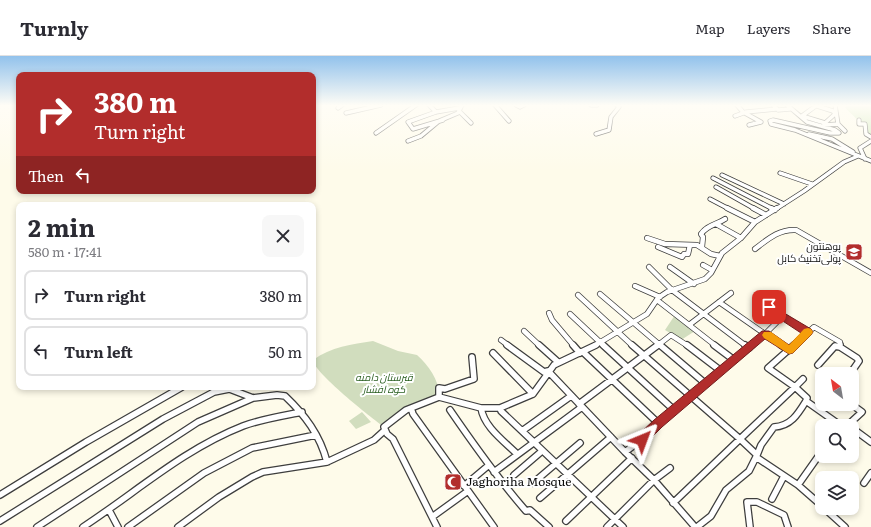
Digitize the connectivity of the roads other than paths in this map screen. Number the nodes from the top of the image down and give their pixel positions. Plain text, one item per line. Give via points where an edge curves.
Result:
1 (385, 127) edge
2 (433, 127) edge
3 (609, 127) edge
4 (782, 127) edge
5 (804, 127) edge
6 (824, 127) edge
7 (842, 127) edge
8 (866, 127) edge
9 (845, 131) dead end
10 (376, 133) dead end
11 (596, 134) dead end
12 (809, 134) dead end
13 (871, 137) edge
14 (408, 141) dead end
15 (871, 141) edge
16 (858, 156) junction
17 (865, 159) junction
18 (871, 162) edge
19 (780, 173) dead end
20 (722, 175) dead end
21 (713, 178) dead end
22 (812, 184) junction
23 (716, 187) dead end
24 (710, 199) dead end
25 (784, 204) junction
26 (774, 210) junction
27 (766, 215) junction
28 (725, 219) dead end
29 (755, 222) junction
30 (716, 224) junction
31 (647, 238) dead end
32 (741, 238) junction
33 (690, 245) junction
34 (658, 247) dead end
35 (702, 247) junction
36 (755, 249) dead end
37 (720, 256) junction
38 (703, 265) dead end
39 (649, 267) dead end
40 (670, 267) dead end
41 (712, 270) junction
42 (871, 273) edge
43 (694, 284) junction
44 (635, 286) dead end
45 (672, 290) junction
46 (731, 292) dead end
47 (600, 294) dead end
48 (578, 295) dead end
49 (658, 298) junction
50 (759, 300) dead end
51 (719, 302) junction
52 (549, 313) dead end
53 (570, 314) dead end
54 (704, 314) junction
55 (634, 322) junction
56 (777, 322) dead end
57 (689, 325) junction
58 (524, 331) dead end
59 (617, 332) junction
60 (808, 332) junction
61 (765, 334) junction
62 (501, 340) dead end
63 (600, 342) junction
64 (658, 344) junction
65 (840, 347) junction
66 (749, 348) junction
67 (789, 350) junction
68 (581, 353) junction
69 (493, 354) dead end
70 (644, 356) junction
71 (472, 357) dead end
72 (734, 360) junction
73 (558, 362) junction
74 (818, 365) dead end
75 (855, 367) edge
76 (628, 368) junction
77 (548, 371) junction
78 (721, 371) junction
79 (803, 379) dead end
80 (612, 380) junction
81 (706, 384) junction
82 (795, 387) junction
83 (177, 390) edge
84 (220, 390) edge
85 (232, 390) edge
86 (533, 394) junction
87 (571, 396) junction
88 (690, 396) junction
89 (439, 397) junction
90 (253, 398) junction
91 (806, 401) junction
92 (581, 406) junction
93 (411, 408) junction
94 (481, 408) junction
95 (500, 408) junction
96 (450, 410) dead end
97 (674, 410) junction
98 (859, 410) edge
99 (302, 412) junction
100 (830, 419) edge
101 (854, 419) edge
102 (658, 423) junction
103 (522, 431) junction
104 (386, 432) junction
105 (859, 433) edge
106 (316, 435) junction
107 (611, 438) junction
108 (740, 439) junction
109 (533, 442) junction
110 (580, 442) dead end
111 (871, 442) edge
112 (542, 451) junction
113 (625, 452) junction
114 (517, 454) junction
115 (757, 456) junction
116 (632, 458) junction
117 (815, 461) edge
118 (327, 462) junction
119 (555, 463) junction
120 (489, 465) junction
121 (670, 468) dead end
122 (494, 472) junction
123 (871, 473) edge
124 (514, 475) dead end
125 (567, 475) junction
126 (784, 476) junction
127 (654, 480) junction
128 (533, 483) dead end
129 (864, 483) dead end
130 (798, 485) junction
131 (466, 488) junction
132 (0, 495) edge
133 (590, 497) junction
134 (540, 498) dead end
135 (772, 499) dead end
136 (815, 500) edge
137 (673, 502) junction
138 (110, 510) junction
139 (832, 515) edge
140 (432, 517) junction
141 (615, 520) junction
142 (566, 521) dead end
143 (0, 522) edge
144 (37, 527) edge
145 (83, 527) edge
146 (118, 527) edge
147 (128, 527) edge
148 (178, 527) edge
149 (437, 527) edge
150 (494, 527) edge
151 (549, 527) edge
152 (607, 527) edge
153 (623, 527) edge
154 (696, 527) edge
155 (750, 527) edge
156 (788, 527) edge
157 (845, 527) edge

1 - 10 street
2 - 14 street
3 - 11 street via 609,130
4 - 16 street
5 - 6 street via 839,133
7 - 9 street
8 - 13 street via 866,134
12 - 16 street via 832,140
15 - 17 street via 860,148
16 - 17 street
16 - 22 street via 844,162
17 - 18 street
19 - 22 street
20 - 25 street
21 - 26 street
22 - 25 street
23 - 27 street
24 - 29 street
25 - 26 street
26 - 27 street
27 - 29 street
28 - 30 street
29 - 32 street
30 - 32 street
30 - 35 street via 708,225 704,229 701,234
31 - 33 street via 665,244
32 - 37 street
33 - 34 street via 688,254 682,257
33 - 35 street
35 - 37 street via 707,252
36 - 42 street via 775,235 796,230
37 - 41 street
38 - 41 street
39 - 45 street
40 - 43 street
41 - 43 street via 705,279
43 - 45 street
44 - 49 street
45 - 49 street
45 - 54 street
46 - 51 street
47 - 55 street
48 - 59 street
49 - 55 street via 644,317
49 - 57 street
50 - 60 street
51 - 54 street
51 - 61 street
52 - 68 street via 552,320
53 - 63 street
54 - 57 street
54 - 66 street
55 - 59 street
55 - 64 street
56 - 61 street
57 - 72 street
58 - 73 street
59 - 63 street
59 - 70 street
60 - 65 street via 814,327 840,342
60 - 67 street
61 - 66 street
61 - 67 street
62 - 77 street via 544,372
63 - 68 street
63 - 76 street
64 - 70 street
64 - 78 street via 671,335
64 - 81 street
65 - 74 street via 835,346
65 - 75 street via 857,358 859,361
66 - 72 street
67 - 82 street via 768,368
68 - 73 street
68 - 80 street
69 - 86 street
70 - 76 street
70 - 88 street
71 - 89 street via 474,379 445,389 439,388
72 - 78 street
73 - 77 street
76 - 80 street
76 - 97 street
77 - 86 street
77 - 87 street
78 - 81 street
79 - 82 street
80 - 92 street
80 - 102 street
81 - 88 street
82 - 91 street via 807,398
82 - 108 street
83 - 132 street
84 - 143 street via 163,419
85 - 90 street
86 - 95 street
87 - 92 street
87 - 103 street
88 - 97 street
88 - 108 street
89 - 93 street
89 - 94 street
90 - 99 street via 285,396
90 - 144 street via 198,422
91 - 100 street
91 - 115 street via 793,420 779,428 774,427 761,444
92 - 107 street
92 - 109 street
93 - 104 street via 398,414 384,427
93 - 131 street
94 - 95 street
94 - 114 street via 485,419
95 - 103 street
96 - 120 street
97 - 102 street
98 - 101 street via 862,412
99 - 106 street
99 - 138 street via 257,421 228,432 169,468
102 - 113 street via 642,440
103 - 109 street
104 - 118 street
104 - 140 street via 393,439
105 - 111 street
106 - 118 street via 324,446
106 - 147 street via 252,448 204,473
107 - 113 street
107 - 125 street
108 - 115 street
108 - 137 street
109 - 112 street
109 - 114 street
110 - 119 street
112 - 119 street
112 - 124 street
113 - 116 street
114 - 122 street
115 - 126 street
115 - 154 street via 749,471 726,490 711,516
116 - 127 street
116 - 133 street
117 - 130 street
118 - 148 street via 259,473
119 - 125 street
119 - 128 street
120 - 122 street
120 - 131 street
121 - 127 street
122 - 151 street via 526,511 530,510
123 - 129 street
125 - 133 street
125 - 134 street
126 - 130 street
126 - 135 street
127 - 137 street
127 - 141 street
130 - 136 street
131 - 140 street
131 - 150 street
133 - 141 street
133 - 142 street
137 - 154 street
138 - 145 street
138 - 146 street
139 - 157 street
140 - 149 street
141 - 152 street
141 - 153 street
155 - 156 street via 747,502 757,502 784,515

